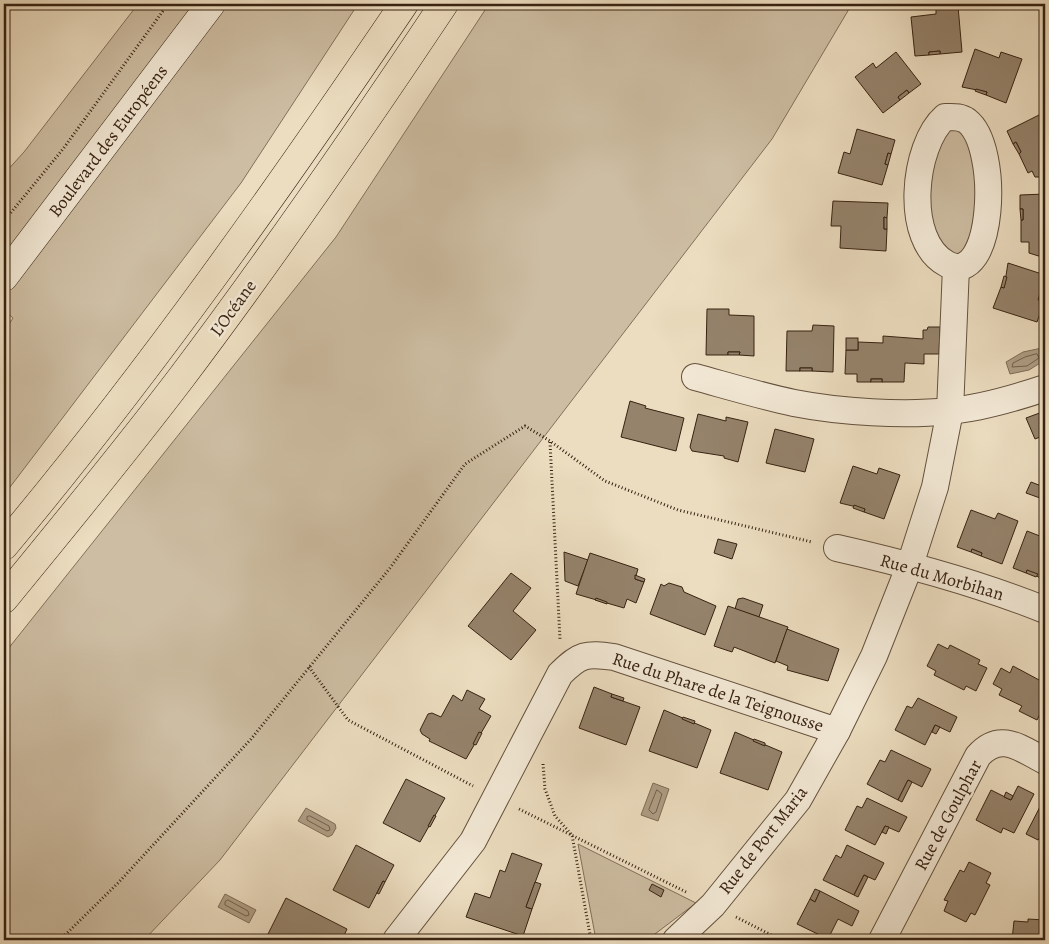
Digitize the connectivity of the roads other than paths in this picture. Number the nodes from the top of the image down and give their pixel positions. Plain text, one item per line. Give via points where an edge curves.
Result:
1 (211, 4) edge
2 (404, 4) edge
3 (444, 4) edge
4 (956, 267) junction
5 (4, 277) edge
6 (695, 377) dead end
7 (1045, 388) edge
8 (950, 411) junction
9 (4, 546) edge
10 (837, 548) road end
11 (910, 565) junction
12 (4, 599) edge
13 (1045, 610) edge
14 (837, 731) junction
15 (1045, 761) edge
16 (396, 940) edge
17 (676, 940) edge
18 (882, 940) edge

1 - 5 street, Boulevard des Européens
2 - 9 highway, L’Océane via 172,333
3 - 12 highway, L’Océane via 268,260 193,362
4 - 4 street via 946,264 927,243 921,227 918,200 919,170 926,142 945,117 958,117 967,122 981,140 987,165 986,226 978,252 968,263
4 - 8 street, Rue de Port Maria
6 - 8 street via 793,403 833,409
7 - 8 street via 1012,399
8 - 11 street, Rue de Port Maria via 935,487
10 - 11 street, Rue du Morbihan
11 - 13 street, Rue du Morbihan
11 - 14 street, Rue de Port Maria via 874,656
14 - 16 street, Rue du Phare de la Teignousse via 614,657 591,653 575,659 560,674 473,841
14 - 17 street, Rue de Port Maria via 798,800 713,905
15 - 18 street, Rue de Goulphar via 1014,745 1000,742 987,745 978,756

